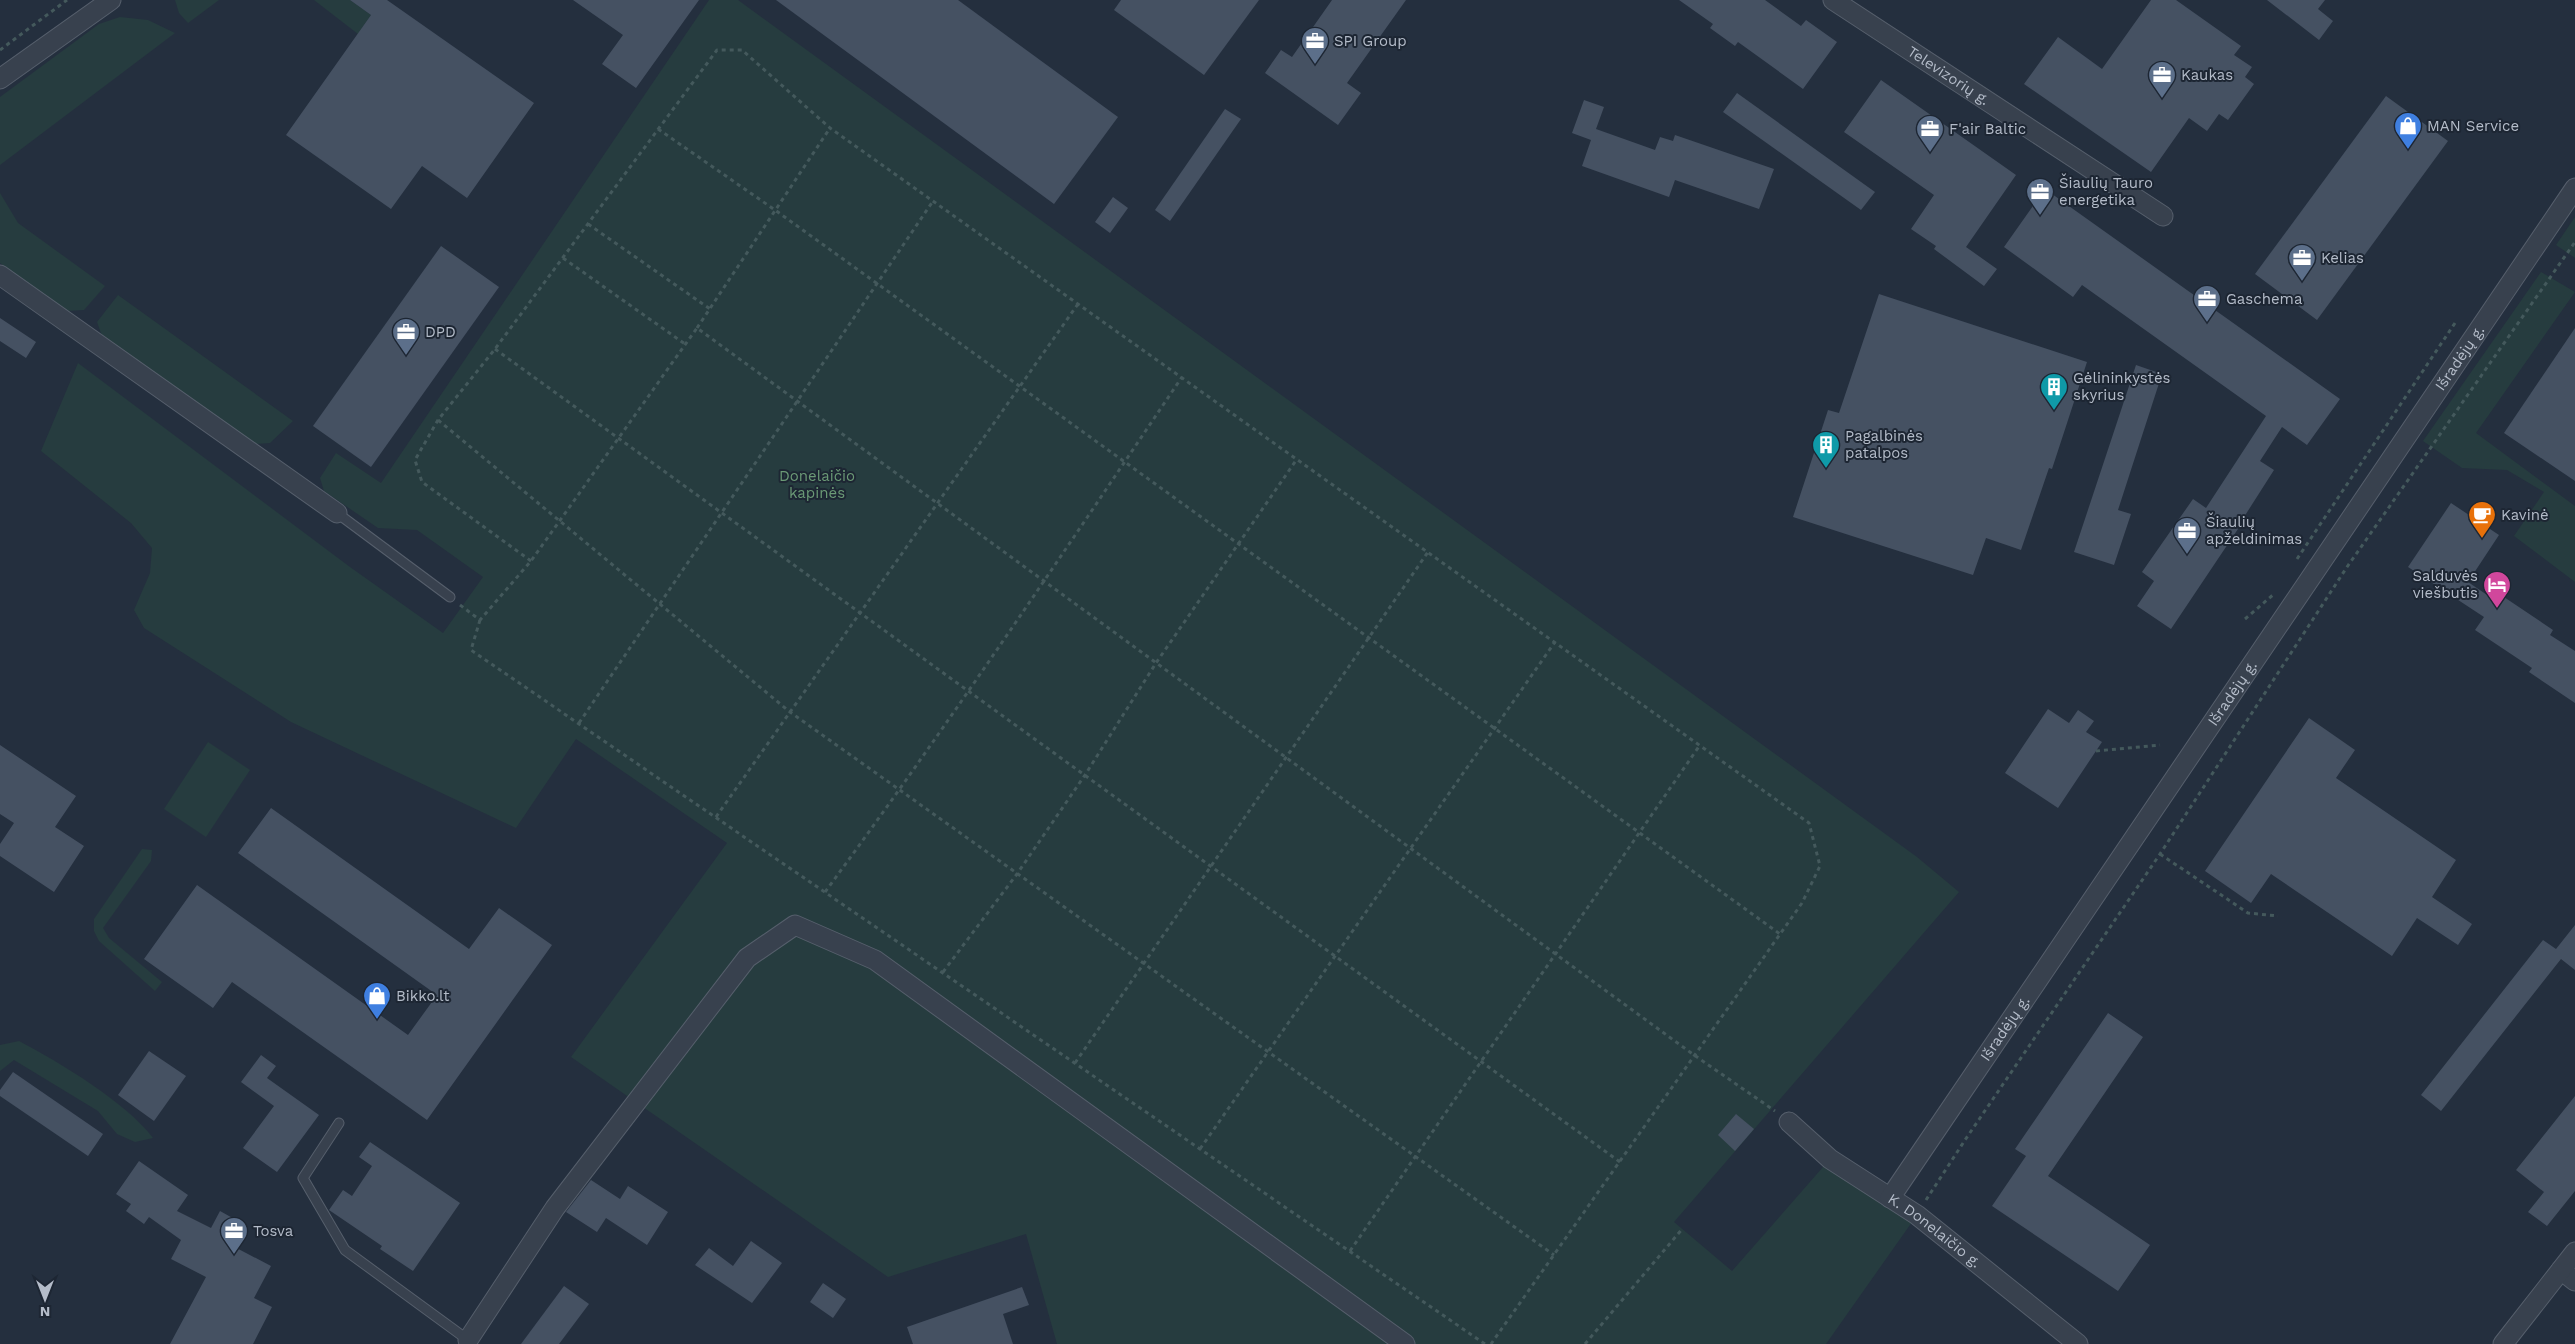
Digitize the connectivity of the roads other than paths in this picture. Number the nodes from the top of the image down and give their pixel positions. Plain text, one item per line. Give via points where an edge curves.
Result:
1 (111, 0) edge
2 (1833, 0) edge
3 (0, 79) edge
4 (2575, 188) edge
5 (2163, 216) dead end
6 (0, 275) edge
7 (337, 513) joint
8 (450, 597) road end
9 (1788, 1122) road end
10 (339, 1124) dead end
11 (1890, 1198) junction
12 (2575, 1252) edge
13 (2568, 1276) edge
14 (468, 1340) joint
15 (1405, 1344) edge
16 (2078, 1344) edge
17 (2503, 1344) edge

1 - 3 street
2 - 5 street, Televizorių g.
4 - 11 street, Išradėjų g.
6 - 7 street
7 - 8 lane
9 - 11 street, K. Donelaičio g. via 1830,1159
10 - 14 lane via 303,1178 316,1204 345,1250
11 - 16 street, K. Donelaičio g. via 1917,1215
12 - 13 street
13 - 17 street
14 - 15 street via 555,1208 747,958 795,925 874,960

